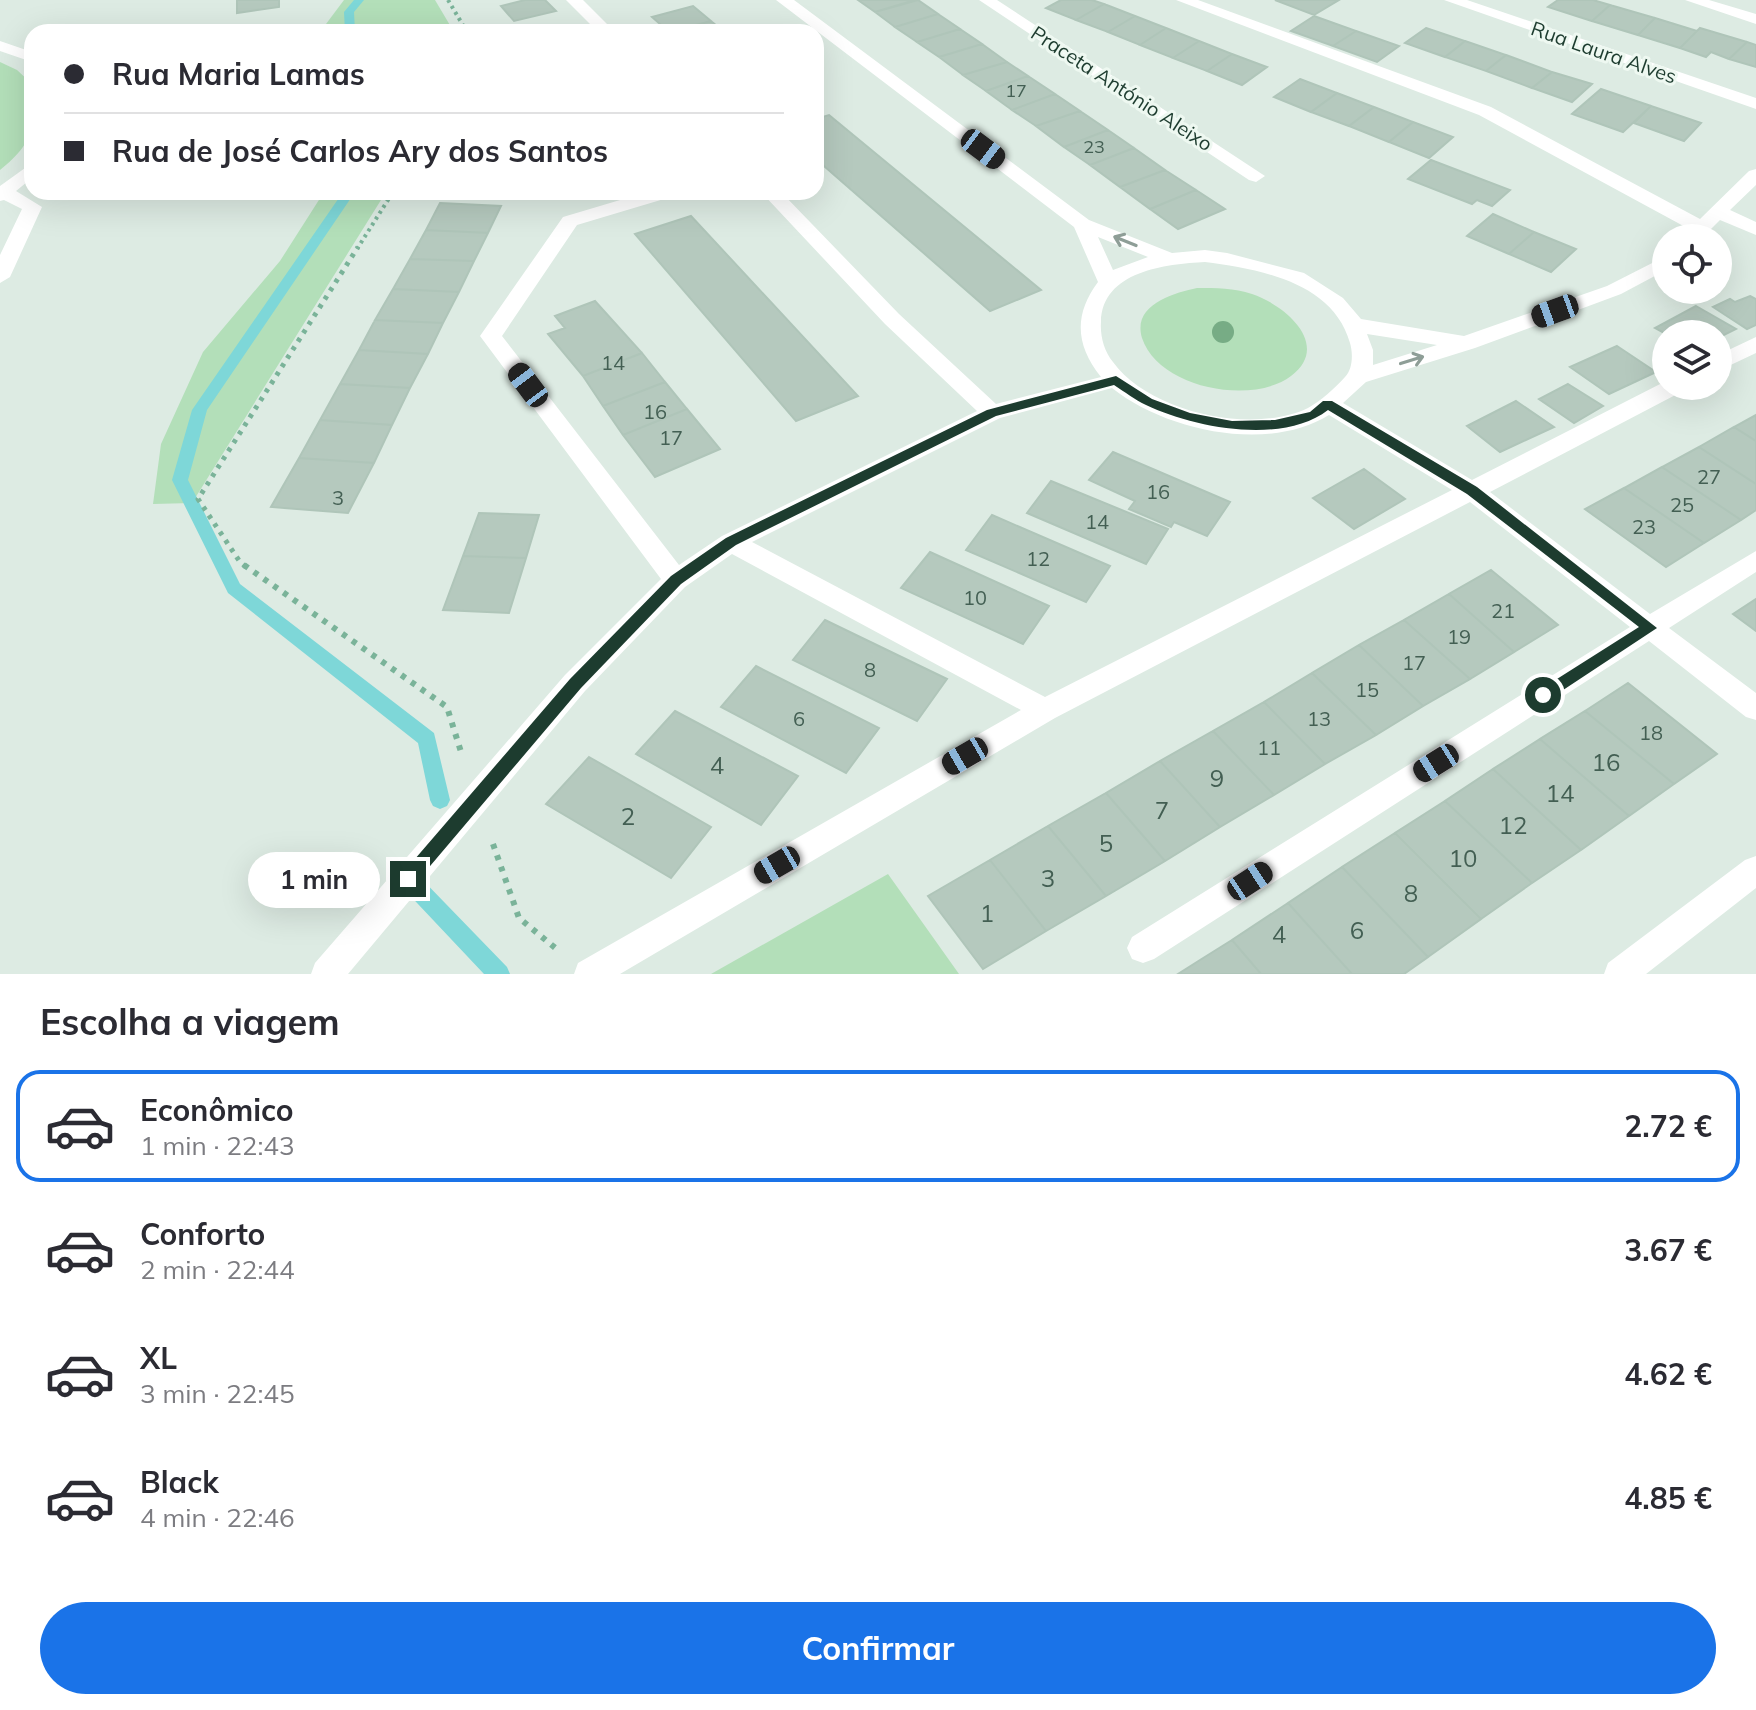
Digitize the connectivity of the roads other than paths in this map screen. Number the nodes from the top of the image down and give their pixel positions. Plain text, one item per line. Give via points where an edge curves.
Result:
1 (574, 0) edge
2 (784, 0) edge
3 (987, 0) edge
4 (1184, 0) edge
5 (1452, 0) edge
6 (1693, 0) edge
7 (1756, 19) edge
8 (599, 24) edge
9 (816, 24) edge
10 (824, 30) edge
11 (0, 46) edge
12 (24, 54) edge
13 (1756, 104) edge
14 (1756, 175) edge
15 (24, 176) edge
16 (1256, 176) dead end
17 (2, 194) edge
18 (640, 200) edge
19 (778, 200) edge
20 (1718, 212) junction
21 (1082, 224) junction
22 (1680, 224) edge
23 (1705, 224) edge
24 (1756, 229) edge
25 (1168, 258) junction
26 (1652, 270) edge
27 (0, 277) edge
28 (1109, 283) junction
29 (1355, 325) junction
30 (1467, 343) junction
31 (1756, 344) edge
32 (1732, 357) edge
33 (1358, 377) junction
34 (1116, 380) junction
35 (1652, 398) edge
36 (1328, 404) junction
37 (992, 413) junction
38 (1472, 491) junction
39 (731, 542) junction
40 (1756, 560) edge
41 (676, 580) junction
42 (1650, 628) junction
43 (1756, 709) edge
44 (1045, 710) junction
45 (1756, 870) edge
46 (1143, 948) dead end
47 (327, 974) edge
48 (590, 974) edge
49 (1620, 974) edge

1 - 8 street
2 - 9 street
3 - 16 street, Praceta António Aleixo
4 - 22 street via 1485,111
5 - 13 street, Rua Laura Alves
6 - 7 street
10 - 21 street
11 - 12 street
14 - 20 street
15 - 17 street
17 - 27 street via 32,207
18 - 41 street via 570,221 491,336
19 - 37 street
20 - 23 street
20 - 24 street
25 -> 21 street
21 - 28 street
25 - 28 street via 1136,267
25 - 29 street via 1243,260 1280,270 1314,286
26 - 30 street via 1614,290
28 - 34 street via 1092,304 1087,328 1096,355
29 - 30 street
29 - 33 street via 1363,355
33 -> 30 street
31 - 32 street
33 - 36 street
34 - 36 street via 1148,402 1187,417 1232,425 1275,424 1314,415
34 - 37 street
35 - 38 street
36 - 38 street
37 - 39 street
38 - 42 street
38 - 44 street
39 - 41 street
39 - 44 street
40 - 42 street
41 - 47 street via 575,683
42 - 43 street
42 - 46 street
44 - 48 street
45 - 49 street

